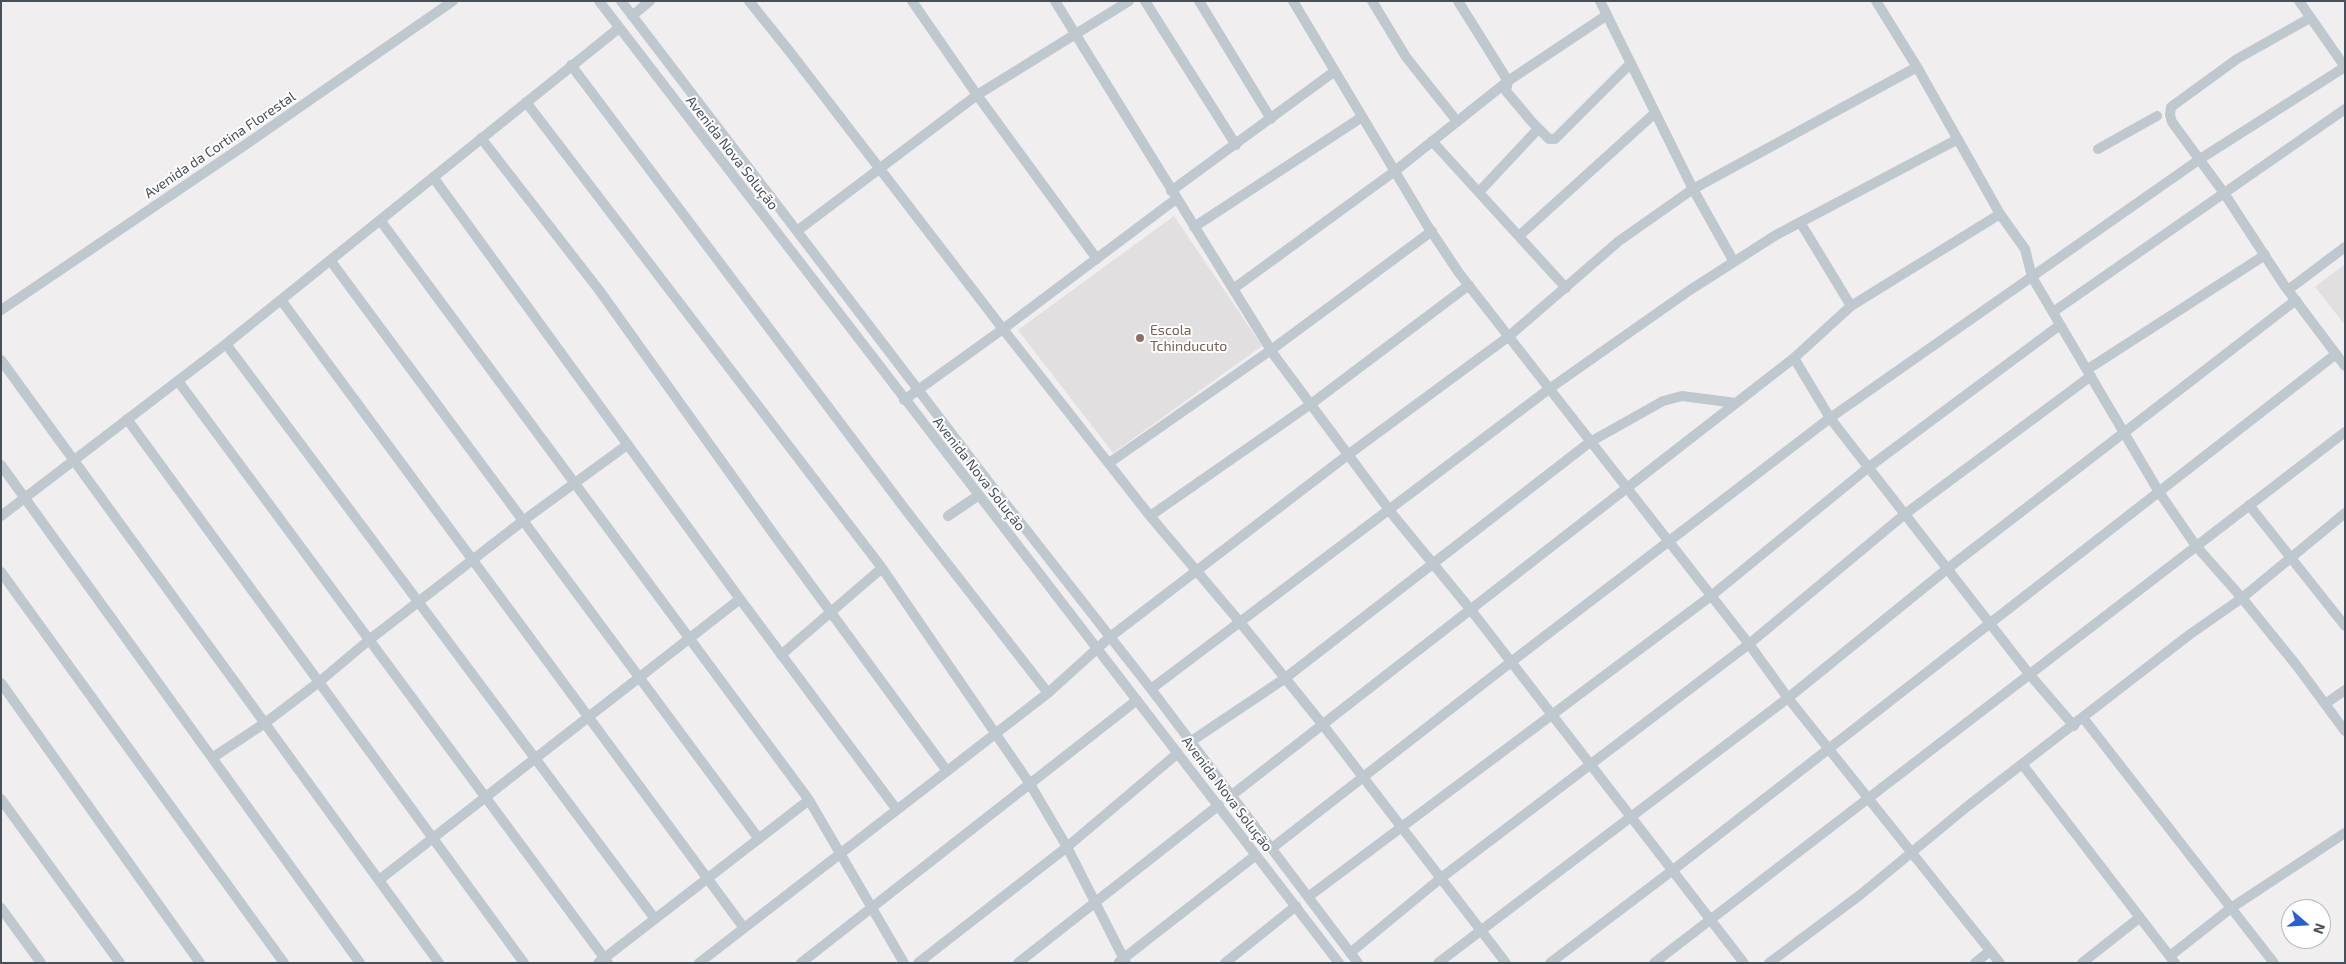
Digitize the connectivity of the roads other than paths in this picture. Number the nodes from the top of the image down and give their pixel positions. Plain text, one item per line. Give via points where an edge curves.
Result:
1 (453, 1) edge
2 (599, 1) edge
3 (621, 1) edge
4 (650, 1) edge
5 (748, 1) edge
6 (912, 1) edge
7 (1055, 1) edge
8 (1129, 1) edge
9 (1146, 1) edge
10 (1199, 1) edge
11 (1293, 1) edge
12 (1372, 1) edge
13 (1458, 1) edge
14 (1600, 1) edge
15 (1876, 1) edge
16 (2299, 1) edge
17 (1607, 14) junction
18 (632, 16) junction
19 (2310, 18) junction
20 (619, 28) junction
21 (1076, 33) junction
22 (1631, 63) junction
23 (571, 66) junction
24 (1917, 67) junction
25 (2345, 67) edge
26 (1335, 71) junction
27 (1508, 82) junction
28 (977, 95) junction
29 (526, 102) junction
30 (2345, 109) edge
31 (1655, 113) junction
32 (1362, 116) junction
33 (2157, 116) dead end
34 (1271, 119) junction
35 (1456, 120) junction
36 (1538, 129) junction
37 (481, 138) junction
38 (1958, 139) junction
39 (1432, 141) junction
40 (1236, 145) junction
41 (2098, 149) dead end
42 (2200, 159) junction
43 (880, 169) junction
44 (1395, 171) junction
45 (433, 177) junction
46 (1693, 190) junction
47 (1479, 192) junction
48 (2224, 193) junction
49 (1174, 195) junction
50 (2000, 214) junction
51 (380, 220) junction
52 (1800, 222) junction
53 (1194, 227) junction
54 (797, 231) junction
55 (1432, 231) junction
56 (1519, 236) junction
57 (2345, 247) edge
58 (2265, 255) junction
59 (1097, 259) junction
60 (330, 260) junction
61 (1734, 262) junction
62 (2032, 277) junction
63 (1469, 285) junction
64 (1566, 288) junction
65 (1233, 289) junction
66 (2288, 290) junction
67 (281, 300) junction
68 (2296, 300) junction
69 (1851, 306) junction
70 (1, 310) edge
71 (2053, 312) junction
72 (2060, 325) junction
73 (1003, 330) junction
74 (1508, 337) junction
75 (226, 344) junction
76 (1271, 350) junction
77 (2336, 354) junction
78 (1794, 358) junction
79 (1, 360) edge
80 (2345, 366) edge
81 (2090, 373) junction
82 (178, 381) junction
83 (918, 389) junction
84 (1549, 389) junction
85 (904, 400) junction
86 (1736, 403) junction
87 (1310, 404) junction
88 (1830, 418) junction
89 (128, 419) junction
90 (2345, 432) edge
91 (2124, 434) junction
92 (1590, 442) junction
93 (627, 445) junction
94 (1349, 454) junction
95 (74, 460) junction
96 (1109, 463) junction
97 (1, 465) edge
98 (1869, 467) junction
99 (575, 484) junction
100 (1626, 489) junction
101 (2159, 492) junction
102 (979, 495) junction
103 (25, 498) junction
104 (2249, 505) junction
105 (1388, 508) junction
106 (2345, 513) edge
107 (1905, 514) junction
108 (1, 516) edge
109 (948, 516) dead end
110 (1150, 516) junction
111 (524, 520) junction
112 (1668, 542) junction
113 (2196, 546) junction
114 (2290, 556) junction
115 (474, 561) junction
116 (1433, 564) junction
117 (882, 568) junction
118 (1947, 569) junction
119 (1, 572) edge
120 (1198, 572) junction
121 (1711, 596) junction
122 (2242, 598) junction
123 (740, 599) junction
124 (419, 602) junction
125 (1471, 610) junction
126 (830, 611) junction
127 (1240, 621) junction
128 (1990, 624) junction
129 (2345, 626) edge
130 (1110, 637) junction
131 (690, 639) junction
132 (369, 640) junction
133 (1749, 644) junction
134 (1097, 649) junction
135 (781, 655) junction
136 (1511, 662) junction
137 (2030, 675) junction
138 (639, 678) junction
139 (1284, 679) junction
140 (1, 682) edge
141 (319, 682) junction
142 (1151, 689) junction
143 (2345, 690) edge
144 (1048, 693) junction
145 (1788, 698) junction
146 (1136, 700) junction
147 (2325, 704) junction
148 (1550, 714) junction
149 (589, 718) junction
150 (2084, 719) junction
151 (265, 723) junction
152 (1323, 725) junction
153 (2074, 726) junction
154 (2345, 731) edge
155 (996, 733) junction
156 (1190, 742) junction
157 (1829, 749) junction
158 (1178, 753) junction
159 (212, 758) junction
160 (536, 760) junction
161 (1591, 764) junction
162 (2022, 764) junction
163 (947, 771) junction
164 (1362, 778) junction
165 (1030, 784) junction
166 (1232, 795) junction
167 (485, 796) junction
168 (1, 799) edge
169 (1868, 799) junction
170 (809, 800) junction
171 (1219, 805) junction
172 (897, 810) junction
173 (1631, 816) junction
174 (1401, 826) junction
175 (2345, 833) edge
176 (433, 838) junction
177 (759, 839) junction
178 (1067, 847) junction
179 (1272, 848) junction
180 (1911, 852) junction
181 (839, 855) junction
182 (1256, 855) junction
183 (1673, 870) junction
184 (1441, 878) junction
185 (707, 879) junction
186 (379, 880) junction
187 (1308, 897) junction
188 (1095, 903) junction
189 (1296, 906) junction
190 (1, 908) edge
191 (871, 908) junction
192 (2230, 908) junction
193 (2139, 918) junction
194 (655, 919) junction
195 (1711, 920) junction
196 (744, 928) junction
197 (1481, 929) junction
198 (1990, 951) junction
199 (1350, 952) junction
200 (2172, 960) edge
201 (603, 961) edge
202 (1122, 961) edge
203 (1338, 962) edge
204 (41, 963) edge
205 (120, 963) edge
206 (200, 963) edge
207 (284, 963) edge
208 (360, 963) edge
209 (438, 963) edge
210 (524, 963) edge
211 (699, 963) edge
212 (801, 963) edge
213 (904, 963) edge
214 (918, 963) edge
215 (1018, 963) edge
216 (1225, 963) edge
217 (1358, 963) edge
218 (1438, 963) edge
219 (1506, 963) edge
220 (1550, 963) edge
221 (1654, 963) edge
222 (1744, 963) edge
223 (1769, 963) edge
224 (1975, 963) edge
225 (2000, 963) edge
226 (2082, 963) edge
227 (2274, 963) edge

1 - 70 street, Avenida da Cortina Florestal
2 - 20 street, Avenida Nova Solução
3 - 18 street, Avenida Nova Solução
4 - 18 street
5 - 43 street
6 - 28 street
7 - 21 street
8 - 21 street
9 - 40 street
10 - 34 street
11 - 26 street
12 - 35 street via 1406,57
13 - 27 street
14 - 17 street
15 - 24 street
16 - 19 street
17 - 22 street
17 - 27 street
18 - 54 street, Avenida Nova Solução
19 - 25 street
19 - 42 street via 2237,60 2172,107 2172,122
20 - 23 street
20 - 85 street, Avenida Nova Solução
21 - 28 street
21 - 49 street
22 - 31 street
22 - 36 street via 1555,139 1549,139
23 - 29 street
23 - 144 street
24 - 38 street
24 - 46 street
25 - 42 street
26 - 32 street
26 - 34 street
27 - 35 street
27 - 36 street via 1506,91
28 - 43 street
28 - 59 street
29 - 37 street
29 - 117 street
30 - 48 street
31 - 46 street
31 - 56 street
32 - 44 street
32 - 53 street
33 - 41 street
34 - 40 street
35 - 39 street
36 - 47 street
37 - 45 street
37 - 126 street via 599,290
38 - 50 street
38 - 52 street
39 - 44 street
39 - 47 street
40 - 49 street
42 - 48 street
42 - 62 street
43 - 54 street
43 - 73 street
44 - 55 street
44 - 65 street
45 - 51 street
45 - 93 street
46 - 61 street
46 - 64 street via 1619,242
47 - 56 street
48 - 58 street
48 - 71 street
49 - 53 street
49 - 59 street
50 - 62 street via 2025,249
50 - 69 street
51 - 60 street
51 - 99 street
52 - 61 street
52 - 69 street
53 - 65 street
54 - 83 street, Avenida Nova Solução
55 - 63 street
55 - 76 street
56 - 64 street
57 - 66 street
58 - 66 street
58 - 81 street
59 - 73 street
60 - 67 street
60 - 111 street
61 - 84 street
62 - 71 street
62 - 88 street
63 - 74 street
63 - 87 street
64 - 74 street
65 - 76 street
66 - 68 street
67 - 75 street
67 - 115 street
68 - 77 street
68 - 91 street
69 - 78 street
71 - 72 street
72 - 81 street
72 - 98 street
73 - 83 street
73 - 96 street
74 - 84 street
74 - 94 street
75 - 82 street
75 - 124 street
76 - 87 street
76 - 96 street
77 - 80 street
77 - 101 street
78 - 86 street
78 - 88 street
79 - 95 street
81 - 91 street
81 - 107 street
82 - 89 street
82 - 132 street
83 - 85 street
83 - 130 street, Avenida Nova Solução
84 - 92 street
84 - 105 street
85 - 102 street, Avenida Nova Solução
86 - 92 street via 1682,396 1663,401
86 - 100 street
87 - 94 street
87 - 110 street
88 - 98 street
88 - 112 street
89 - 95 street
89 - 141 street
90 - 104 street
91 - 101 street
91 - 118 street
92 - 100 street
92 - 116 street
93 - 99 street
93 - 123 street
94 - 105 street
94 - 120 street
95 - 103 street
95 - 151 street
96 - 110 street
97 - 103 street
98 - 107 street
98 - 121 street
99 - 111 street
99 - 131 street
100 - 112 street
100 - 125 street
101 - 113 street
101 - 128 street
102 - 109 street
102 - 134 street, Avenida Nova Solução
103 - 108 street
103 - 159 street
104 - 113 street
104 - 114 street
105 - 116 street
105 - 127 street
106 - 114 street
107 - 118 street
107 - 133 street
110 - 120 street
111 - 115 street
111 - 138 street
112 - 121 street
112 - 136 street
113 - 122 street
113 - 137 street
114 - 122 street
114 - 129 street
115 - 124 street
115 - 149 street
116 - 125 street
116 - 139 street
117 - 126 street
117 - 155 street
118 - 128 street
118 - 145 street
119 - 207 street
120 - 127 street
120 - 130 street
121 - 133 street
121 - 148 street
122 - 147 street
122 - 150 street
123 - 131 street
123 - 135 street
124 - 132 street
124 - 160 street
125 - 136 street
125 - 152 street
126 - 135 street
126 - 163 street
127 - 139 street
127 - 142 street
128 - 137 street
128 - 157 street
130 - 134 street
130 - 142 street, Avenida Nova Solução
131 - 138 street
131 - 170 street
132 - 141 street
132 - 167 street
133 - 145 street
133 - 161 street
134 - 144 street
134 - 146 street, Avenida Nova Solução
135 - 172 street
136 - 148 street
136 - 164 street
137 - 153 street
137 - 169 street
138 - 149 street
138 - 177 street
139 - 152 street
139 - 156 street
140 - 206 street
141 - 151 street
141 - 176 street
142 - 156 street, Avenida Nova Solução
143 - 147 street
144 - 155 street
145 - 157 street
145 - 173 street
146 - 158 street, Avenida Nova Solução
146 - 165 street
147 - 154 street
148 - 161 street
148 - 174 street
149 - 160 street
149 - 185 street
150 - 153 street
150 - 192 street
151 - 159 street
151 - 186 street
152 - 164 street
152 - 166 street
153 - 162 street
155 - 163 street
155 - 165 street
156 - 166 street, Avenida Nova Solução
157 - 169 street
157 - 183 street
158 - 171 street, Avenida Nova Solução
158 - 178 street
159 - 208 street
160 - 167 street
160 - 194 street
161 - 173 street
161 - 184 street
162 - 180 street
162 - 193 street
163 - 172 street
164 - 174 street
164 - 179 street
165 - 178 street
165 - 191 street
166 - 179 street, Avenida Nova Solução
167 - 176 street
167 - 201 street
168 - 205 street
169 - 180 street
169 - 195 street
170 - 177 street
170 - 181 street
171 - 182 street, Avenida Nova Solução
171 - 188 street
172 - 181 street
173 - 183 street
173 - 197 street
174 - 184 street
174 - 187 street
175 - 192 street
176 - 186 street
176 - 210 street
177 - 185 street
178 - 188 street
178 - 214 street
179 - 187 street, Avenida Nova Solução
180 - 198 street
180 - 223 street
181 - 191 street
181 - 196 street
182 - 189 street, Avenida Nova Solução
182 - 202 street
183 - 195 street
183 - 220 street
184 - 197 street
184 - 199 street
185 - 194 street
185 - 196 street
186 - 209 street
187 - 199 street, Avenida Nova Solução
188 - 202 street
188 - 215 street
189 - 203 street, Avenida Nova Solução
189 - 216 street
190 - 204 street
191 - 212 street
191 - 213 street
192 - 200 street
192 - 227 street
193 - 200 street
193 - 226 street
194 - 201 street
195 - 221 street
195 - 222 street
196 - 211 street
197 - 218 street
197 - 219 street
198 - 224 street
198 - 225 street
199 - 217 street, Avenida Nova Solução

